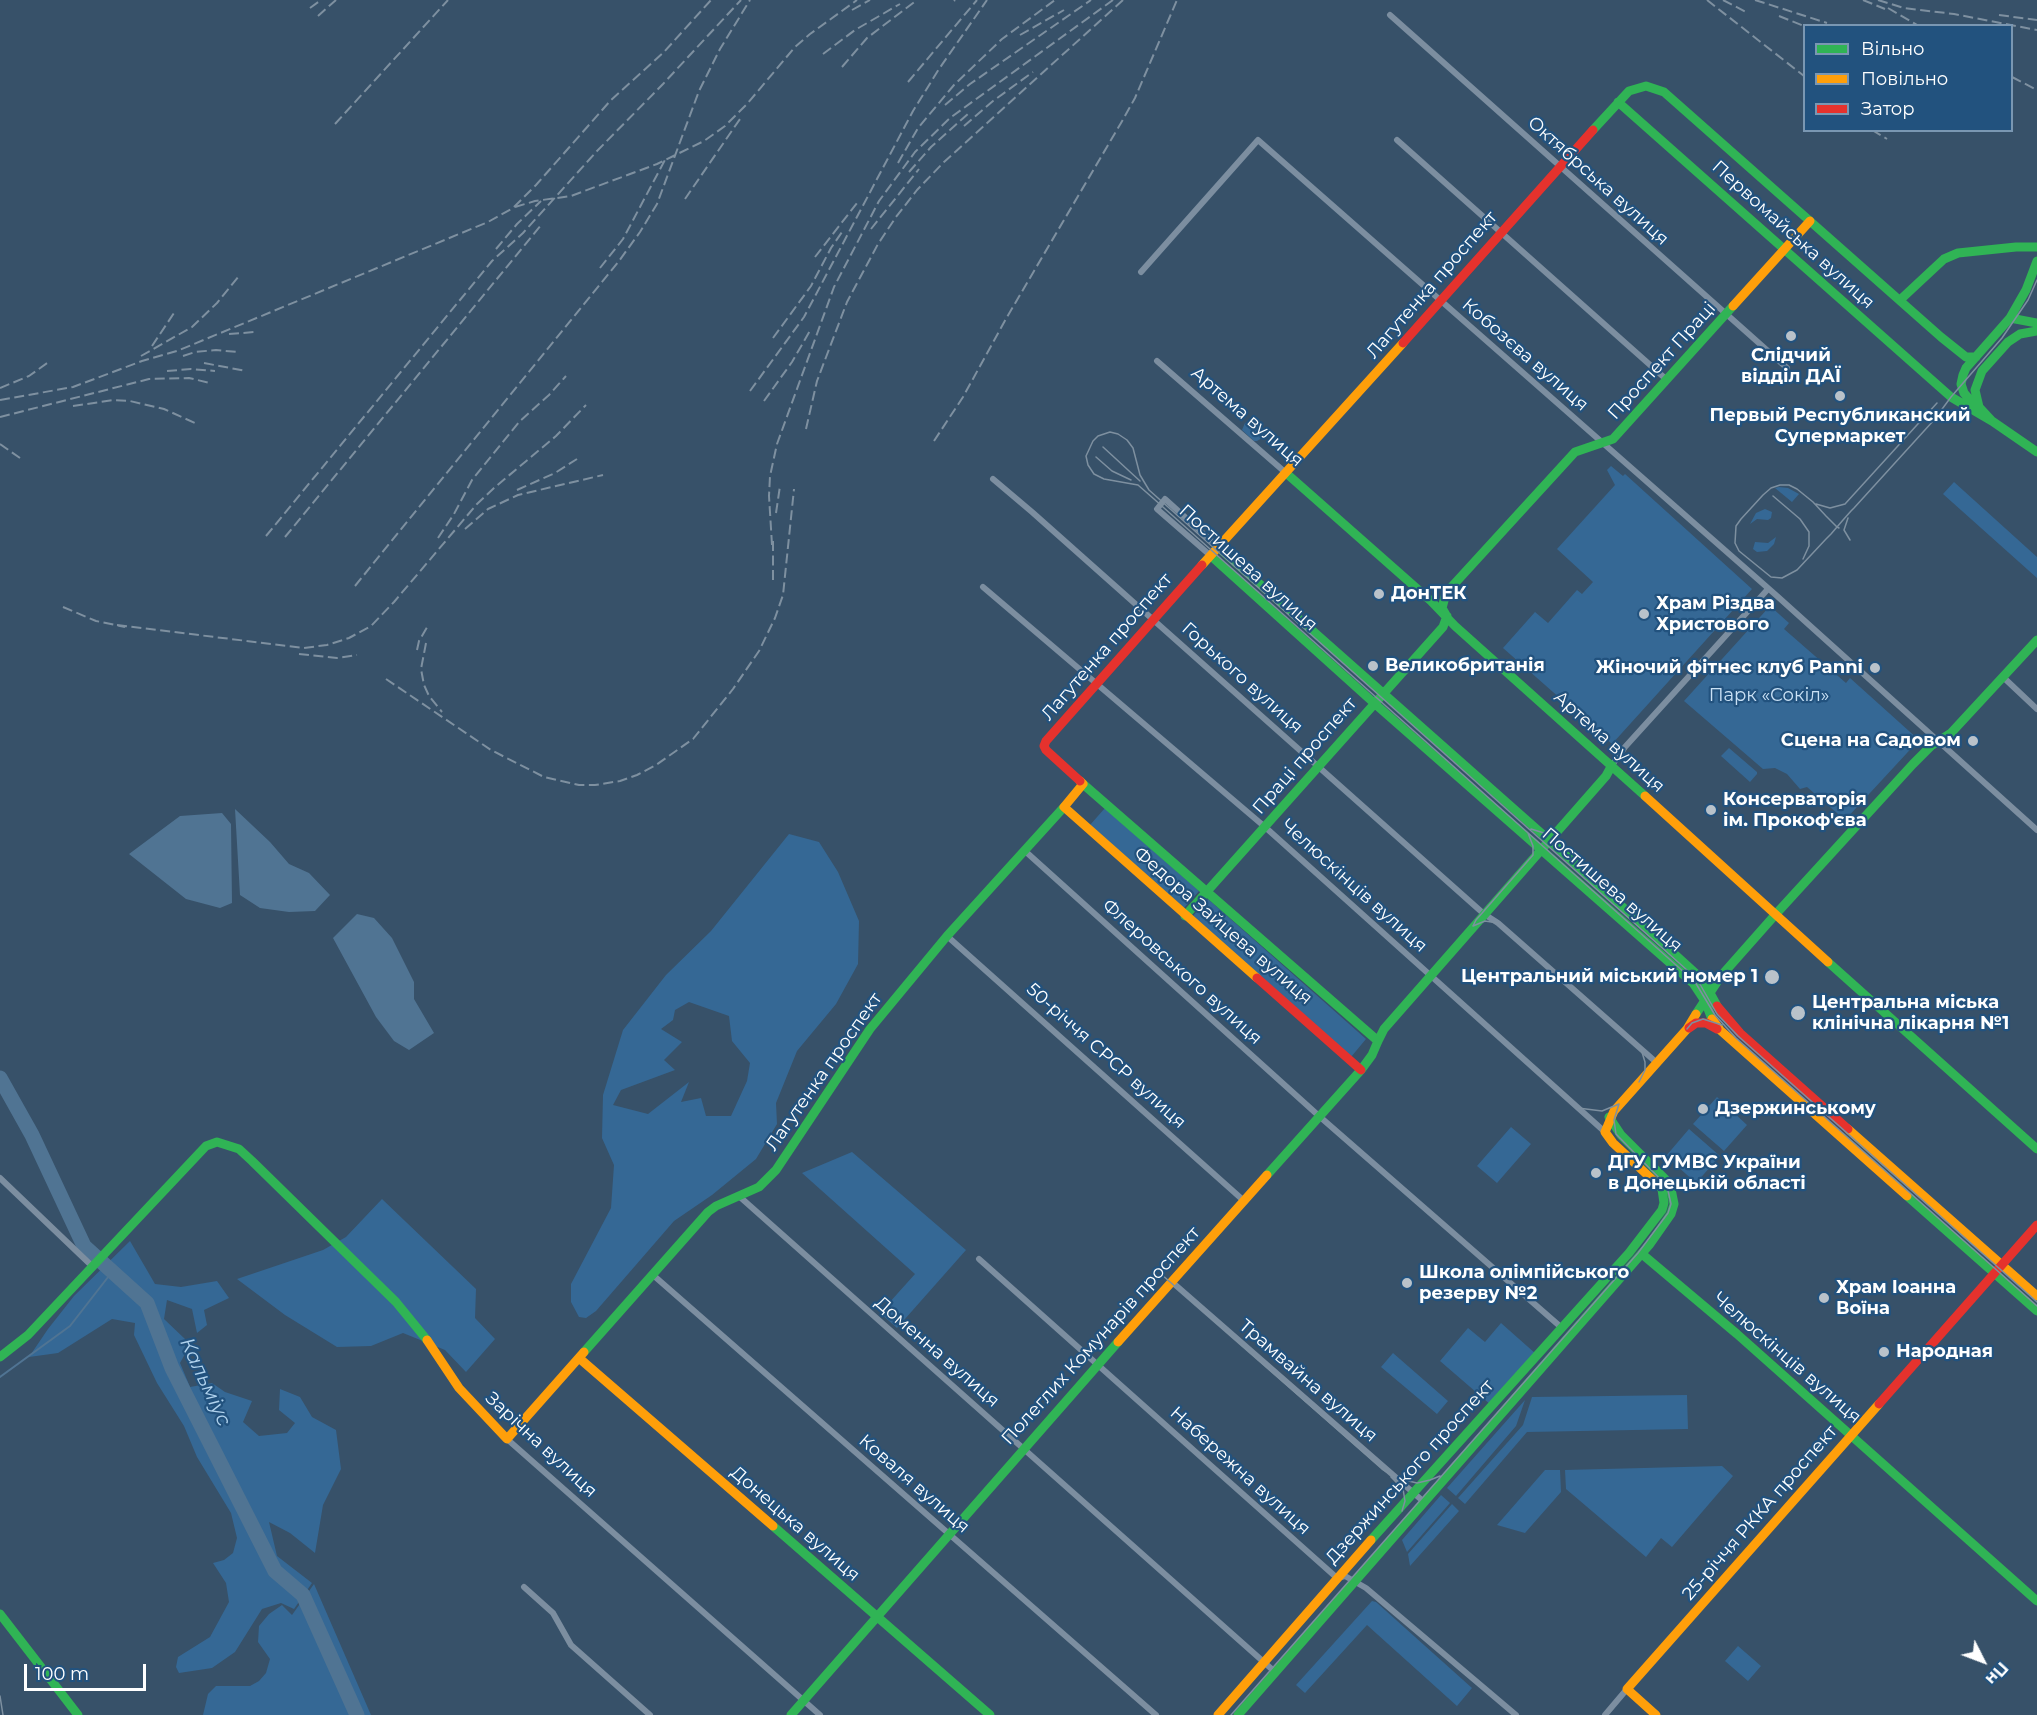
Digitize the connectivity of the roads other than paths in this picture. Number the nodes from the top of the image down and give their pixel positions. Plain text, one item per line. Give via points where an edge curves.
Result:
1 (1390, 15) dead end
2 (1664, 92) joint
3 (1618, 102) junction
4 (1397, 140) dead end
5 (1559, 166) junction
6 (1810, 221) junction
7 (1500, 232) junction
8 (2037, 247) edge
9 (1786, 249) junction
10 (2037, 261) edge
11 (1141, 272) dead end
12 (1900, 300) junction
13 (1440, 301) junction
14 (1726, 314) junction
15 (2010, 318) junction
16 (2036, 328) edge
17 (1976, 357) junction
18 (1157, 361) dead end
19 (1786, 368) dead end
20 (1667, 380) junction
21 (1992, 421) junction
22 (1603, 444) junction
23 (2036, 450) edge
24 (1286, 473) junction
25 (993, 479) dead end
26 (1218, 547) junction
27 (1210, 556) junction
28 (983, 587) dead end
29 (1768, 589) junction
30 (1447, 616) junction
31 (1152, 619) junction
32 (2037, 640) edge
33 (2002, 677) junction
34 (1096, 683) junction
35 (1383, 694) junction
36 (1374, 703) junction
37 (2037, 709) edge
38 (1939, 742) junction
39 (1612, 765) junction
40 (1319, 766) junction
41 (1083, 784) junction
42 (1064, 807) junction
43 (1264, 827) junction
44 (2037, 830) edge
45 (1545, 844) junction
46 (1025, 851) junction
47 (1207, 891) junction
48 (1484, 914) junction
49 (1775, 915) junction
50 (1185, 916) junction
51 (947, 936) junction
52 (1429, 976) junction
53 (1710, 992) junction
54 (1705, 1001) junction
55 (1687, 1029) junction
56 (1720, 1030) junction
57 (1378, 1041) junction
58 (1657, 1063) junction
59 (1361, 1070) junction
60 (1319, 1116) junction
61 (1610, 1117) junction
62 (1605, 1132) junction
63 (2037, 1149) edge
64 (0, 1178) edge
65 (740, 1197) junction
66 (1243, 1200) junction
67 (2037, 1225) edge
68 (1629, 1253) junction
69 (1642, 1254) junction
70 (979, 1258) dead end
71 (2001, 1264) junction
72 (92, 1266) junction
73 (1993, 1273) junction
74 (653, 1275) junction
75 (1173, 1282) junction
76 (2037, 1296) edge
77 (2037, 1311) edge
78 (1562, 1329) junction
79 (0, 1357) edge
80 (579, 1358) junction
81 (1098, 1365) junction
82 (1850, 1436) junction
83 (507, 1439) junction
84 (1023, 1449) junction
85 (1413, 1492) junction
86 (1424, 1502) junction
87 (949, 1534) junction
88 (1337, 1578) junction
89 (1353, 1582) junction
90 (524, 1587) dead end
91 (2037, 1601) edge
92 (0, 1614) edge
93 (877, 1616) junction
94 (1263, 1662) junction
95 (1275, 1672) junction
96 (1627, 1689) junction
97 (804, 1700) junction
98 (78, 1715) edge
99 (650, 1715) edge
100 (791, 1715) edge
101 (820, 1715) edge
102 (990, 1715) edge
103 (1156, 1715) edge
104 (1218, 1715) edge
105 (1238, 1715) edge
106 (1516, 1715) edge
107 (1605, 1715) edge
108 (1656, 1715) edge

1 - 5 street, Октябрська вулиця
2 - 3 street, Лагутенка проспект via 1646,86 1629,92
2 - 6 street, Первомайська вулиця
3 - 5 street, Лагутенка проспект
3 - 9 street, Первомайська вулиця
4 - 7 street
5 - 7 street, Лагутенка проспект
5 - 14 street, Октябрська вулиця
6 - 9 street, Проспект Праці
6 - 12 street, Первомайська вулиця
7 - 13 street, Лагутенка проспект
7 - 20 street
8 - 12 street via 1958,253 1944,259
9 - 14 street, Проспект Праці
9 - 21 street, Первомайська вулиця via 1946,393
10 - 15 street
11 - 13 street, Кобозєва вулиця via 1258,140
12 - 17 street, Первомайська вулиця via 1966,357
13 - 22 street, Кобозєва вулиця
13 - 24 street, Лагутенка проспект
14 - 19 street, Октябрська вулиця
14 - 20 street, Проспект Праці
15 - 16 street
15 - 17 street
16 - 21 street via 2008,342 1982,371 1976,397 1979,407
17 - 21 street via 1966,368 1961,384 1969,401
18 - 24 street, Артема вулиця
20 - 22 street, Проспект Праці via 1613,439
21 - 23 street
22 - 29 street, Кобозєва вулиця
22 - 30 street, Проспект Праці via 1575,452 1446,593 1442,608
24 - 26 street, Лагутенка проспект
24 - 30 street, Артема вулиця
25 - 31 street, Горького вулиця
26 - 27 street, Лагутенка проспект
26 - 27 street, Постишева вулиця via 1165,499 1157,509
26 - 35 street, Постишева вулиця
27 - 31 street, Лагутенка проспект
27 - 36 street, Постишева вулиця
28 - 34 street, Челюскінців вулиця
29 - 38 street, Кобозєва вулиця
29 - 39 street
30 - 35 street, Праці проспект via 1443,627
30 - 39 street, Артема вулиця
31 - 34 street, Лагутенка проспект
31 - 40 street, Горького вулиця
32 - 33 street
33 - 37 street
33 - 38 street
34 - 41 street, Лагутенка проспект via 1044,746
34 - 43 street, Челюскінців вулиця
35 - 36 street, Праці проспект
35 - 45 street, Постишева вулиця
36 - 40 street, Праці проспект
36 - 45 street, Постишева вулиця
38 - 44 street, Кобозєва вулиця
38 - 49 street via 1913,764
39 - 45 street
39 - 49 street, Артема вулиця
40 - 43 street, Праці проспект
40 - 48 street, Горького вулиця
41 - 42 street, Лагутенка проспект
41 - 47 street, Федора Зайцева вулиця
42 - 46 street, Лагутенка проспект
42 - 50 street, Федора Зайцева вулиця
43 - 47 street, Праці проспект
43 - 52 street, Челюскінців вулиця
45 - 48 street
45 - 53 street, Постишева вулиця via 1703,980
45 - 54 street, Постишева вулиця via 1693,983
46 - 51 street, Лагутенка проспект
46 - 60 street, Флеровського вулиця
47 - 50 street, Праці проспект
47 - 57 street, Федора Зайцева вулиця
48 - 52 street, Полеглих Комунарів проспект
48 - 58 street, Горького вулиця
49 - 53 street
49 - 63 street, Артема вулиця
50 - 59 street, Федора Зайцева вулиця
51 - 65 street, Лагутенка проспект via 870,1029 776,1170 759,1187
51 - 66 street, 50-річчя СРСР вулиця
52 - 57 street, Полеглих Комунарів проспект
52 - 62 street, Челюскінців вулиця
53 - 54 street
53 - 71 street, Постишева вулиця via 1740,1033
54 - 55 street
54 - 56 street, Постишева вулиця
55 - 56 street via 1696,1023 1706,1023
55 - 58 street
56 - 73 street, Постишева вулиця
57 - 59 street, Полеглих Комунарів проспект
58 - 61 street
59 - 60 street, Полеглих Комунарів проспект
60 - 66 street, Полеглих Комунарів проспект
60 - 78 street
61 - 62 street
61 - 69 street via 1621,1135 1664,1176 1673,1194 1671,1214
62 - 68 street via 1657,1183 1664,1196 1662,1210
64 - 72 street
65 - 74 street, Лагутенка проспект via 708,1212
65 - 84 street, Доменна вулиця
66 - 75 street, Полеглих Комунарів проспект
67 - 71 street, 25-річчя РККА проспект
68 - 69 street
68 - 78 street, Дзержинського проспект
69 - 82 street, Челюскінців вулиця
69 - 86 street, Дзержинського проспект
70 - 81 street, Набережна вулиця
71 - 73 street, 25-річчя РККА проспект
71 - 76 street, Постишева вулиця
72 - 79 street via 28,1335
72 - 83 street, Зарічна вулиця via 206,1146 228,1144 252,1161 396,1302 422,1332 459,1388
73 - 77 street, Постишева вулиця
73 - 82 street, 25-річчя РККА проспект
74 - 80 street, Лагутенка проспект
74 - 87 street, Коваля вулиця
75 - 81 street, Полеглих Комунарів проспект
75 - 85 street, Трамвайна вулиця
78 - 85 street, Дзержинського проспект
80 - 83 street, Лагутенка проспект
80 - 93 street, Донецька вулиця
81 - 84 street, Полеглих Комунарів проспект
81 - 88 street, Набережна вулиця
82 - 91 street, Челюскінців вулиця
82 - 96 street, 25-річчя РККА проспект
83 - 97 street, Зарічна вулиця
84 - 87 street, Полеглих Комунарів проспект
84 - 94 street, Доменна вулиця
85 - 86 street, Трамвайна вулиця
85 - 88 street, Дзержинського проспект
86 - 89 street, Дзержинського проспект
87 - 93 street, Полеглих Комунарів проспект
87 - 103 street, Коваля вулиця
88 - 89 street, Набережна вулиця via 1345,1576
88 - 94 street, Дзержинського проспект
89 - 95 street, Дзержинського проспект
89 - 106 street, Набережна вулиця via 1366,1588
90 - 99 street via 553,1613 572,1645
92 - 98 street
93 - 97 street, Полеглих Комунарів проспект
93 - 102 street, Донецька вулиця
94 - 95 street, Доменна вулиця
94 - 104 street, Дзержинського проспект
95 - 105 street, Дзержинського проспект
96 - 107 street, 25-річчя РККА проспект
96 - 108 street
97 - 100 street, Полеглих Комунарів проспект
97 - 101 street, Зарічна вулиця

